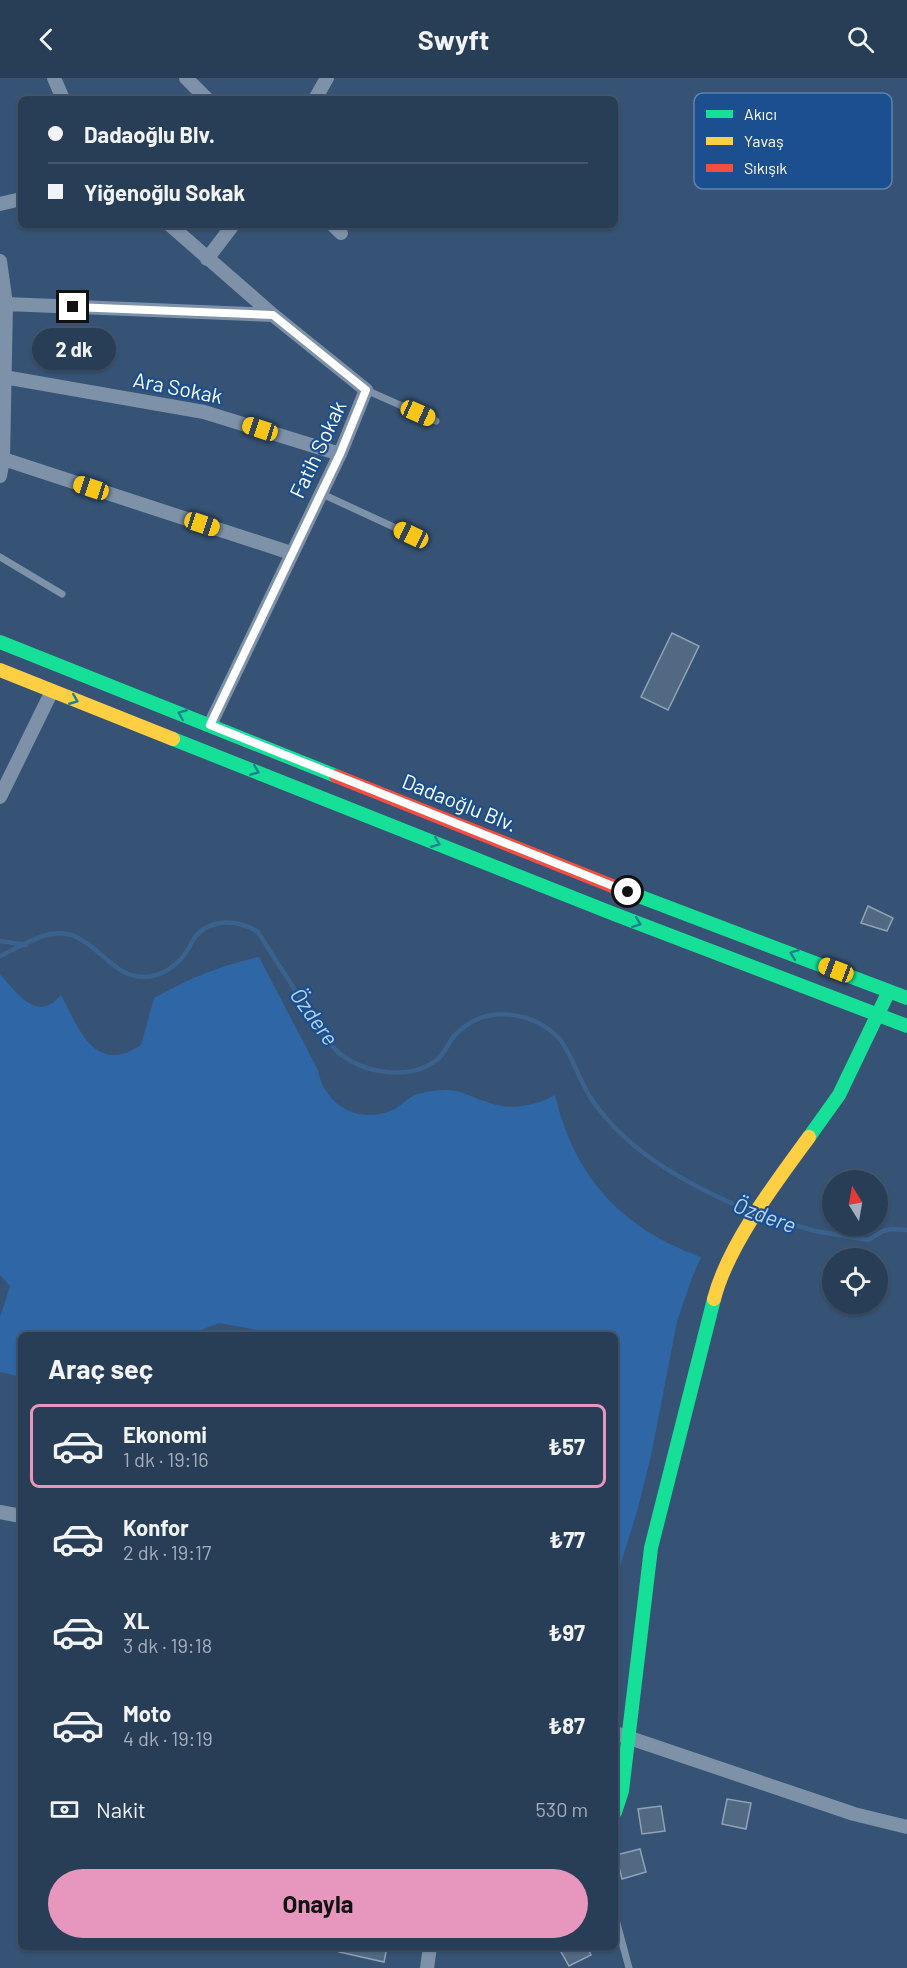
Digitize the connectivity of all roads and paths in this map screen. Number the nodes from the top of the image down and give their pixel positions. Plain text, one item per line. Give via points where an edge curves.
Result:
1 (54, 78) edge
2 (186, 78) edge
3 (327, 78) edge
4 (62, 96) edge
5 (204, 96) edge
6 (317, 96) edge
7 (18, 200) edge
8 (0, 204) edge
9 (173, 228) edge
10 (231, 228) edge
11 (207, 259) junction
12 (0, 261) edge
13 (3, 302) edge
14 (273, 315) junction
15 (4, 377) junction
16 (366, 390) junction
17 (435, 421) dead end
18 (340, 454) junction
19 (1, 458) edge
20 (0, 476) edge
21 (320, 493) junction
22 (411, 535) dead end
23 (291, 553) junction
24 (0, 557) edge
25 (62, 594) dead end
26 (0, 642) edge
27 (0, 670) edge
28 (52, 691) junction
29 (210, 725) junction
30 (0, 797) edge
31 (889, 991) junction
32 (907, 998) edge
33 (879, 1015) junction
34 (907, 1026) edge
35 (0, 1512) edge
36 (18, 1515) edge
37 (621, 1735) edge
38 (618, 1803) edge
39 (907, 1827) edge
40 (618, 1927) edge
41 (430, 1950) edge
42 (428, 1968) edge
43 (629, 1968) edge

1 - 4 street
2 - 5 street
3 - 6 street
7 - 8 street
9 - 11 street, Fatih Sokak
10 - 11 street
11 - 14 street, Fatih Sokak
12 - 13 street
13 - 14 street
13 - 15 street
14 - 16 street, Fatih Sokak
15 - 18 street, Ara Sokak via 204,412
15 - 19 street
16 - 17 lane
16 - 18 street, Fatih Sokak
18 - 21 street, Fatih Sokak
19 - 20 street
19 - 23 street
21 - 22 lane
21 - 23 street, Fatih Sokak
23 - 29 street, Fatih Sokak
24 - 25 lane
29 -> 26 main road, Dadaoğlu Blv.
27 - 28 main road
28 - 30 street
28 -> 33 main road
31 -> 29 main road, Dadaoğlu Blv. via 628,892
31 - 32 main road, Dadaoğlu Blv.
31 - 33 main road
33 - 34 main road
33 - 37 main road via 839,1095 772,1187 732,1254 716,1292 651,1548
35 - 36 street
37 - 38 main road via 622,1791
37 - 39 street via 854,1814
40 - 43 lane
41 - 42 street

